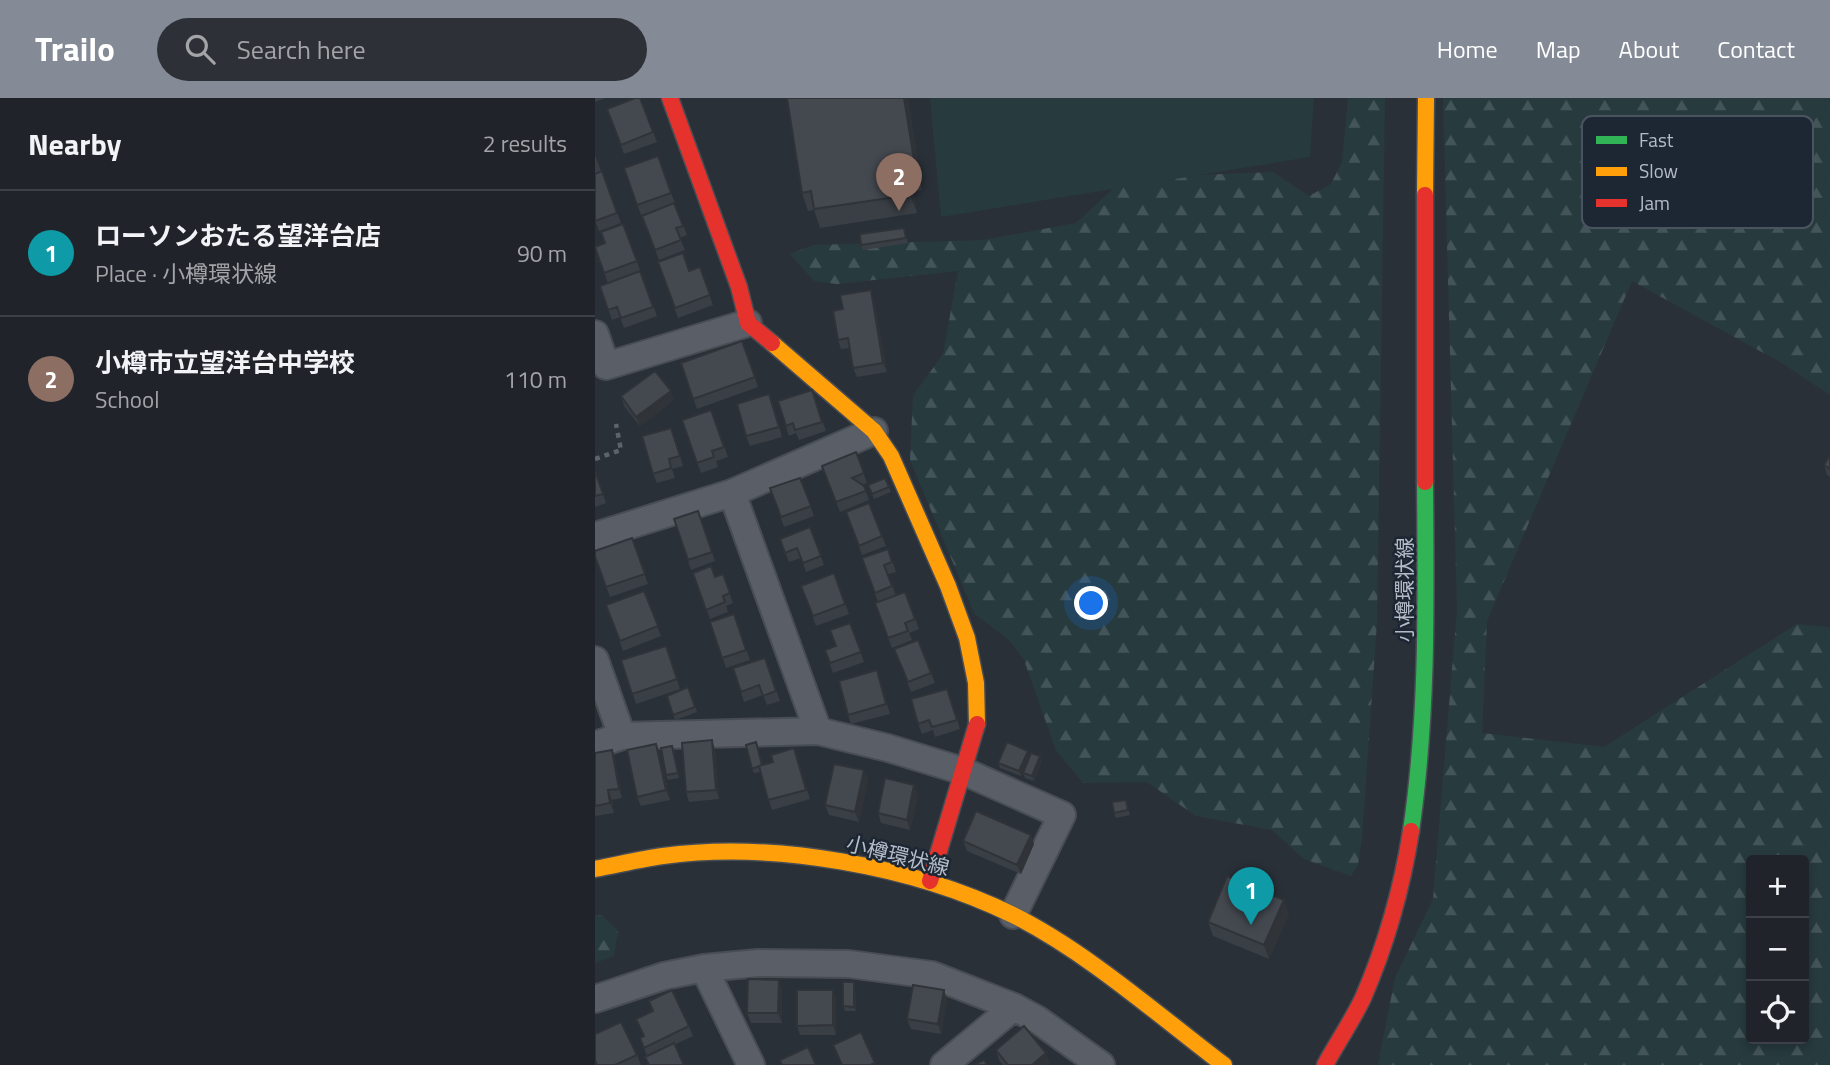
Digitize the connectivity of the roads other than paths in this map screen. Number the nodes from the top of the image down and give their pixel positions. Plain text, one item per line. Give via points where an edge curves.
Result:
1 (670, 98) edge
2 (1426, 98) edge
3 (748, 323) junction
4 (595, 334) edge
5 (874, 431) junction
6 (732, 493) junction
7 (595, 536) edge
8 (595, 660) edge
9 (818, 731) junction
10 (622, 736) junction
11 (595, 745) edge
12 (963, 771) junction
13 (595, 869) edge
14 (930, 881) junction
15 (1013, 915) junction
16 (704, 968) junction
17 (595, 999) edge
18 (1014, 1007) junction
19 (751, 1065) edge
20 (944, 1065) edge
21 (1101, 1065) edge
22 (1224, 1065) edge
23 (1325, 1065) edge

1 - 3 main road
2 - 23 main road, 小樽環状線 via 1425,659 1412,827 1381,952 1358,1008
3 - 4 street via 606,366
3 - 5 main road
5 - 6 street
5 - 12 main road via 891,456 967,638 976,683 977,726
6 - 7 street
6 - 9 street
8 - 10 street
9 - 10 street
9 - 12 street
10 - 11 street
12 - 14 main road
12 - 15 street via 1062,815
13 - 14 main road, 小樽環状線 via 664,856 743,852 815,857
14 - 15 main road, 小樽環状線
15 - 22 main road, 小樽環状線 via 1091,963
16 - 17 street
16 - 18 street via 758,963 849,964 932,975
16 - 19 street
18 - 20 street
18 - 21 street

